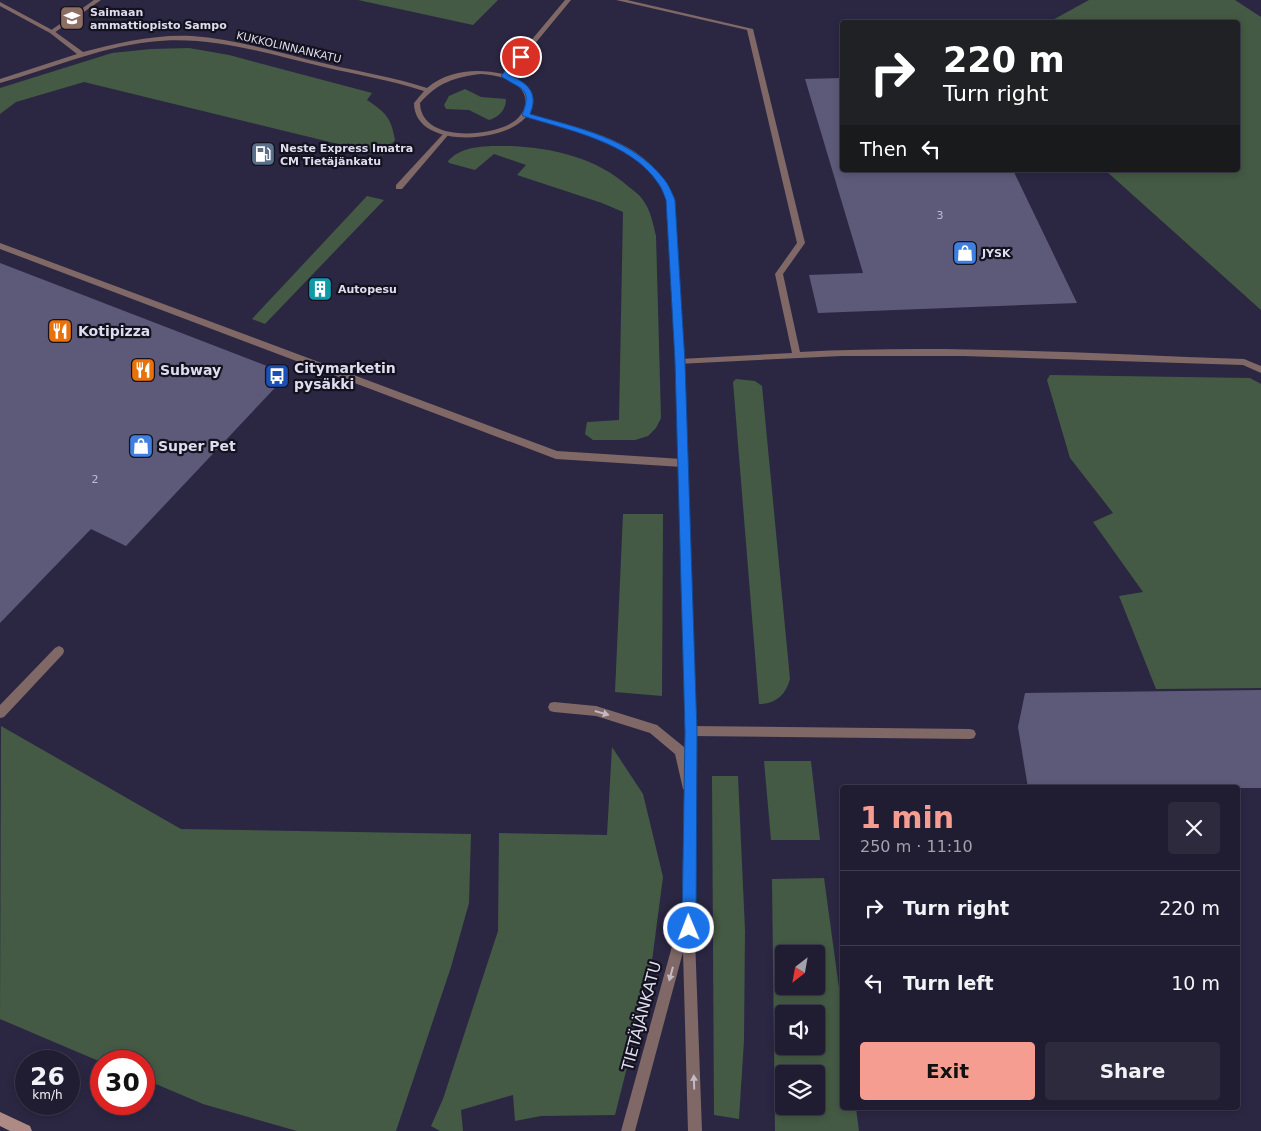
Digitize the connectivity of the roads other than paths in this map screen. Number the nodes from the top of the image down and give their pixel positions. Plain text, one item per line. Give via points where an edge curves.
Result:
1 (98, 0) edge
2 (568, 0) edge
3 (619, 0) edge
4 (0, 4) edge
5 (52, 32) junction
6 (82, 55) junction
7 (505, 76) junction
8 (0, 80) edge
9 (427, 90) junction
10 (526, 115) junction
11 (446, 134) junction
12 (399, 187) dead end
13 (0, 246) edge
14 (797, 356) junction
15 (680, 362) junction
16 (1261, 370) edge
17 (682, 463) junction
18 (59, 652) dead end
19 (554, 707) dead end
20 (0, 713) edge
21 (691, 732) junction
22 (970, 734) dead end
23 (691, 806) junction
24 (688, 910) junction
25 (0, 1119) edge
26 (25, 1131) edge
27 (628, 1131) edge
28 (695, 1131) edge

1 - 5 street
2 - 7 street
3 - 14 street via 750,29 801,243 779,274
4 - 5 street
5 - 6 street
6 - 8 street, KUKKOLINNANKATU
6 - 9 street, KUKKOLINNANKATU via 138,42 210,39 345,71 399,80
7 - 9 street via 481,72 459,74 439,80
7 - 10 street via 528,91 531,103
9 - 11 street via 417,103 418,115 429,126
10 - 11 street via 512,126 492,134
10 - 15 street, TIETÄJÄNKATU via 621,147 644,163 662,182 671,200
11 - 12 street
13 - 17 street via 556,456
14 - 15 street
14 - 16 street via 963,353 1244,362
15 - 17 street, TIETÄJÄNKATU
17 - 21 street, TIETÄJÄNKATU
18 - 20 street
19 -> 23 street via 596,711 653,729 680,751
21 - 22 street
21 - 23 street, TIETÄJÄNKATU
23 - 24 street, TIETÄJÄNKATU
24 -> 27 street, TIETÄJÄNKATU
28 -> 24 street, TIETÄJÄNKATU
25 - 26 main road

